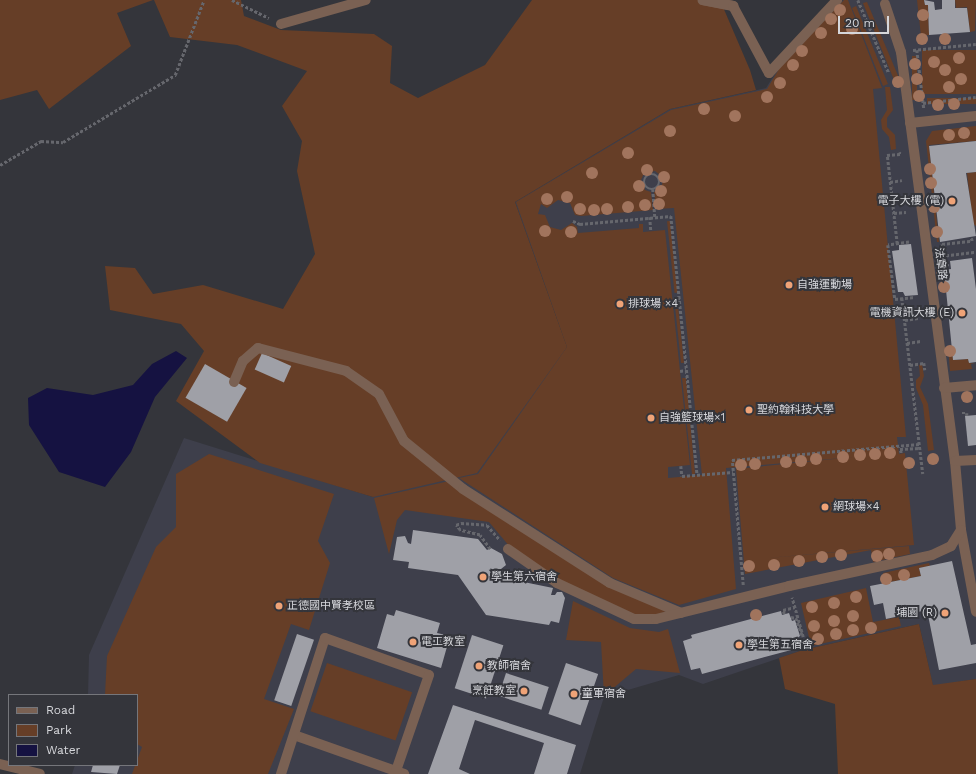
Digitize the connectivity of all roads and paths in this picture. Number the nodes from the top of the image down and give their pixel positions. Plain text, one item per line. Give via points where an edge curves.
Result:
1 (204, 0) edge
2 (232, 0) edge
3 (366, 0) edge
4 (702, 0) edge
5 (837, 0) edge
6 (858, 0) edge
7 (885, 4) dead end
8 (282, 24) joint
9 (976, 44) edge
10 (917, 50) junction
11 (901, 52) junction
12 (890, 76) dead end
13 (976, 97) edge
14 (976, 116) edge
15 (910, 123) junction
16 (900, 154) dead end
17 (0, 165) edge
18 (902, 180) dead end
19 (890, 182) junction
20 (653, 189) junction
21 (906, 212) dead end
22 (894, 213) junction
23 (650, 217) junction
24 (655, 217) junction
25 (573, 221) dead end
26 (651, 231) dead end
27 (971, 238) dead end
28 (909, 242) dead end
29 (897, 244) junction
30 (976, 252) edge
31 (893, 253) dead end
32 (943, 256) junction
33 (927, 257) junction
34 (890, 261) junction
35 (893, 284) junction
36 (897, 290) dead end
37 (916, 297) dead end
38 (673, 298) dead end
39 (680, 298) junction
40 (902, 298) junction
41 (918, 318) dead end
42 (905, 320) junction
43 (921, 341) dead end
44 (907, 343) junction
45 (910, 365) junction
46 (686, 370) junction
47 (925, 370) dead end
48 (680, 371) dead end
49 (234, 382) dead end
50 (976, 385) edge
51 (944, 388) junction
52 (920, 446) junction
53 (901, 454) dead end
54 (976, 460) edge
55 (955, 461) junction
56 (681, 466) dead end
57 (733, 472) junction
58 (697, 474) junction
59 (923, 474) dead end
60 (961, 530) junction
61 (490, 549) dead end
62 (508, 549) joint
63 (789, 586) junction
64 (744, 597) junction
65 (795, 606) junction
66 (681, 612) junction
67 (976, 612) edge
68 (784, 614) dead end
69 (798, 616) junction
70 (294, 735) junction
71 (0, 764) edge
72 (12, 771) edge
73 (398, 773) edge
74 (40, 774) edge
75 (281, 774) edge

1 - 17 path via 175,75 63,142 41,141
2 - 8 path
3 - 8 street
4 - 5 street via 733,6 769,73
6 - 12 path
7 - 11 street, 法章路
9 - 10 path
10 - 11 path
10 - 13 path via 924,103
11 - 15 street, 法章路
14 - 15 street
15 - 33 street, 法章路
16 - 19 path via 887,155
18 - 19 path
19 - 22 path
20 - 20 path via 660,181 655,174 650,174 645,177 644,184
20 - 24 path
21 - 22 path
22 - 29 path
23 - 24 path
23 - 25 path via 580,224
23 - 26 path
24 - 39 path via 671,216
27 - 32 path via 972,241 942,244
28 - 29 path
29 - 34 path via 888,245
30 - 32 path
31 - 34 path via 890,254
32 - 33 path
33 - 51 street, 法章路
34 - 35 path
35 - 36 path
35 - 40 path via 895,299
37 - 40 path
38 - 39 path
39 - 46 path
40 - 42 path
41 - 42 path
42 - 44 path
43 - 44 path
44 - 45 path
45 - 47 path via 924,364
45 - 52 path
46 - 48 path
46 - 58 path
49 - 66 street via 243,361 258,348 346,371 379,394 404,441 463,489 610,583
50 - 51 street
51 - 55 street, 法章路
52 - 53 path via 900,449
52 - 57 path via 732,460
52 - 59 path
54 - 55 street
55 - 60 street, 法章路
56 - 58 path via 682,476
57 - 58 path
57 - 64 path
60 - 63 street via 951,546 932,555
60 - 67 street, 法章路
61 - 62 path via 480,535 456,528 457,523 487,524
62 - 66 street via 557,583 634,619 656,619
63 - 64 street
63 - 65 path
64 - 66 street
65 - 68 path via 783,610
65 - 69 path
69 - 69 path via 803,637 796,618 792,618
70 - 73 street
70 - 73 street via 325,638 429,674
70 - 75 street
71 - 72 street
72 - 74 street

